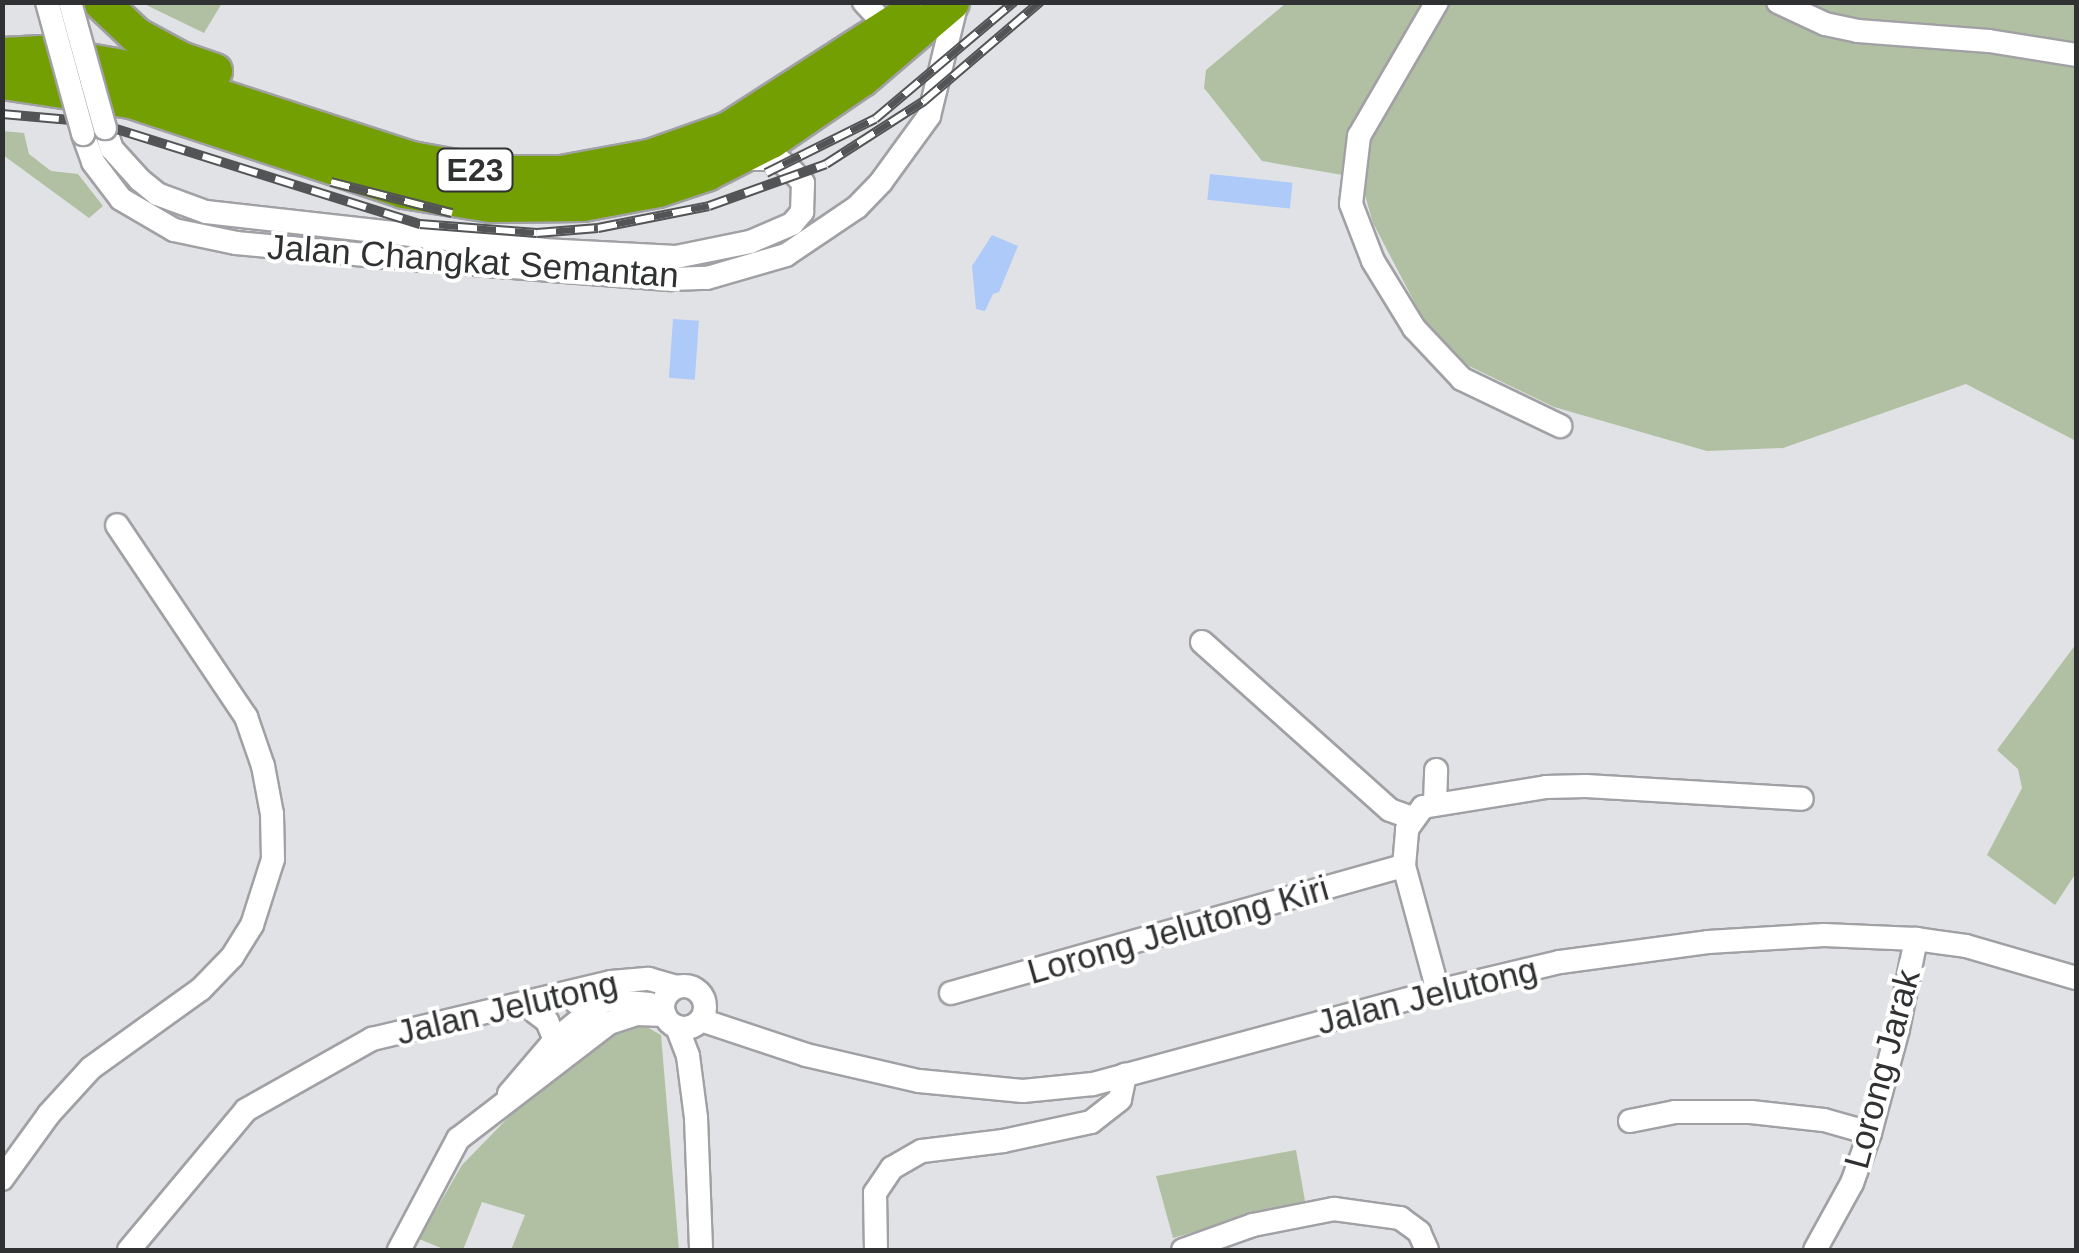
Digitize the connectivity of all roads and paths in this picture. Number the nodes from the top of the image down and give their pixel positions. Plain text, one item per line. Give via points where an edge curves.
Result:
1 (46, 2) edge
2 (70, 2) edge
3 (102, 2) edge
4 (864, 2) edge
5 (920, 2) edge
6 (954, 2) edge
7 (1437, 2) edge
8 (1778, 2) edge
9 (888, 29) junction
10 (2, 55) edge
11 (2076, 55) edge
12 (2, 81) edge
13 (94, 131) junction
14 (354, 143) junction
15 (706, 173) junction
16 (1560, 426) dead end
17 (116, 525) dead end
18 (1202, 642) dead end
19 (1436, 770) dead end
20 (1802, 800) dead end
21 (1435, 803) junction
22 (1412, 818) junction
23 (1404, 866) junction
24 (1916, 939) junction
25 (2076, 978) edge
26 (1438, 990) junction
27 (951, 994) dead end
28 (604, 1000) junction
29 (682, 1009) junction
30 (535, 1012) junction
31 (554, 1040) junction
32 (340, 1058) junction
33 (1125, 1075) junction
34 (507, 1097) junction
35 (1630, 1122) dead end
36 (1870, 1132) junction
37 (2, 1179) edge
38 (129, 1250) edge
39 (398, 1250) edge
40 (701, 1250) edge
41 (876, 1250) edge
42 (1183, 1250) edge
43 (1427, 1250) edge
44 (1815, 1250) edge

1 - 13 street, Jalan Changkat Semantan, bridge
2 - 13 street, Jalan Changkat Semantan, bridge
3 - 14 highway via 136,34 180,60 234,78
4 - 9 street
5 - 9 highway, E23
6 - 13 street, Jalan Changkat Semantan via 928,116 881,182 858,207 786,255 707,278 408,259 174,230 121,199 93,162
6 - 15 highway, E23 via 816,113
7 - 16 street via 1359,136 1352,204 1373,261 1426,340 1462,379
8 - 11 street via 1858,31
9 - 14 highway, E23 via 728,129 649,157 561,173 488,173
10 - 14 highway, E23 via 41,53 134,69
12 - 15 highway, E23 via 130,100 403,190 490,204 582,203 658,190
13 - 15 street, Jalan Changkat Semantan via 158,194 206,212 331,227 676,257 750,242 792,224 802,212 802,183 778,159 750,157
17 - 37 street via 246,717 264,766 273,859 252,925 232,958 91,1068
18 - 22 street via 1390,810
19 - 21 street
20 - 21 street via 1586,786
21 - 22 street
22 - 23 street
23 - 26 street
23 - 27 street, Lorong Jelutong Kiri
24 - 25 street, Jalan Jelutong via 1966,946
24 - 26 street, Jalan Jelutong via 1824,934 1708,942 1560,962
24 - 36 street, Lorong Jarak
26 - 33 street, Jalan Jelutong
28 - 29 street, Jalan Jelutong via 624,994
28 - 30 street, Jalan Jelutong
28 - 31 street
29 - 32 street, Jalan Jelutong via 649,979 611,982 372,1039
29 - 33 street, Jalan Jelutong via 783,1047 919,1081 1022,1092
29 - 34 street via 608,1023
29 - 40 street via 700,1050
30 - 31 street
30 - 32 street, Jalan Jelutong
31 - 34 street
32 - 38 street, Jalan Jelutong via 246,1110
33 - 41 street via 1120,1100 1090,1122 922,1151 892,1168 875,1193
34 - 39 street via 458,1139
35 - 36 street via 1675,1112 1752,1112
36 - 44 street, Lorong Jarak via 1852,1183
42 - 43 street via 1334,1209 1400,1218 1419,1232

